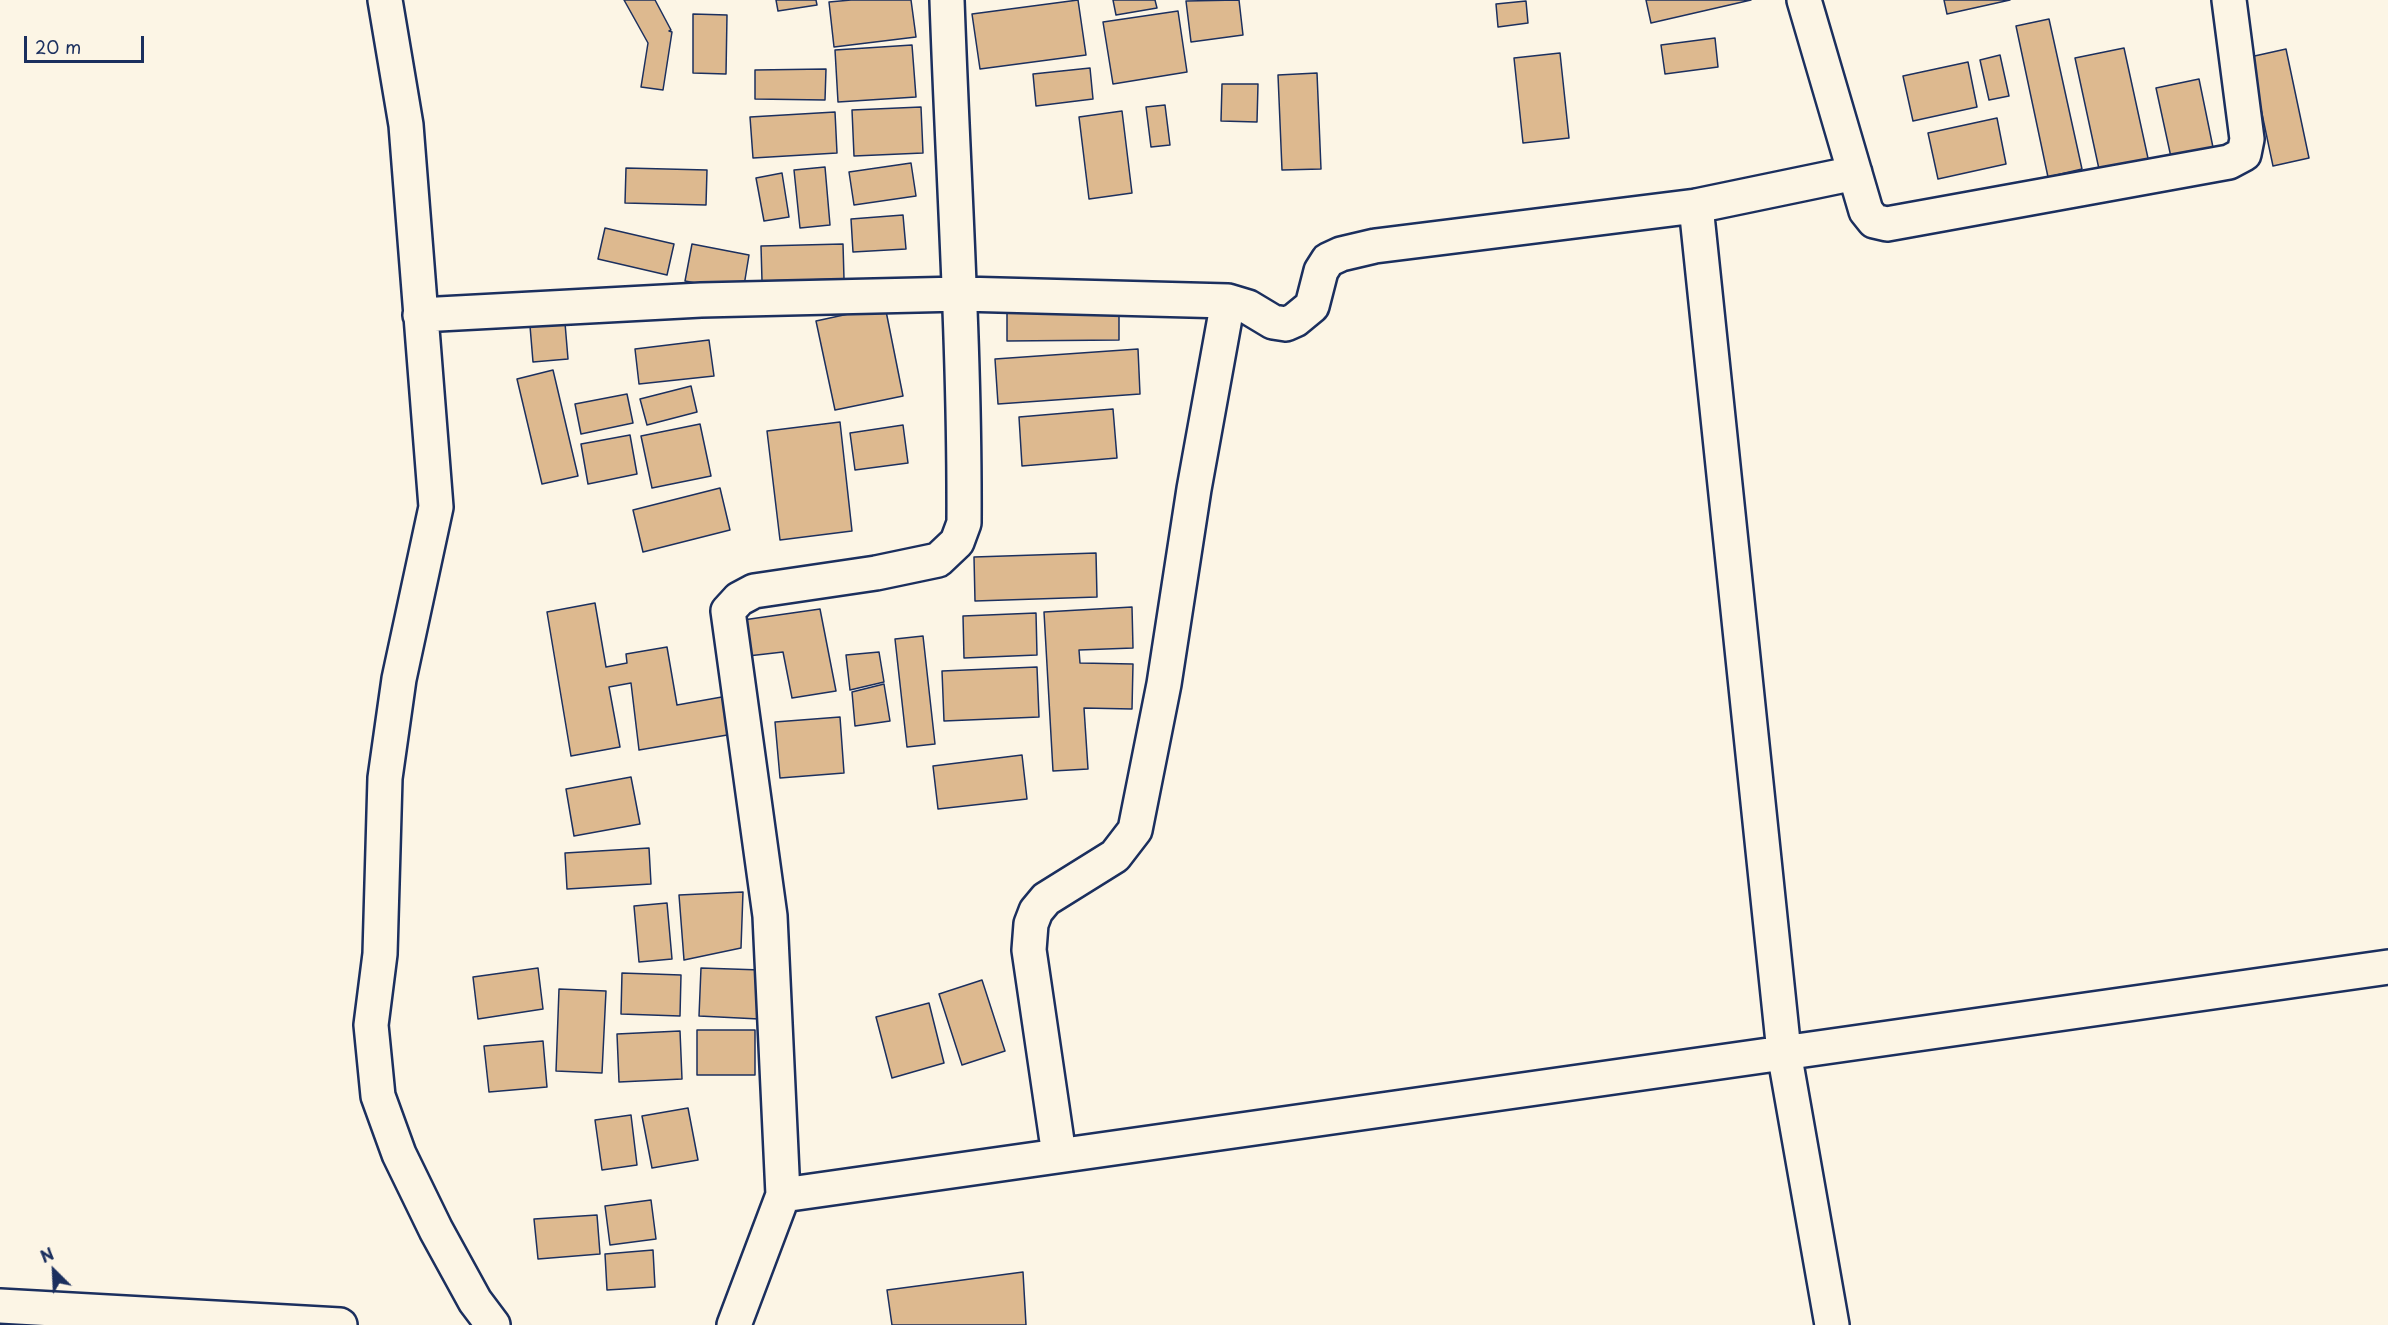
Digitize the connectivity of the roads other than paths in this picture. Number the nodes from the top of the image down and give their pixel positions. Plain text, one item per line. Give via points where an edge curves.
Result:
1 (385, 0) edge
2 (947, 0) edge
3 (1804, 0) edge
4 (2229, 0) edge
5 (1855, 172) junction
6 (1696, 206) junction
7 (961, 294) junction
8 (1228, 301) junction
9 (420, 315) junction
10 (2388, 967) edge
11 (1784, 1052) junction
12 (1059, 1155) junction
13 (783, 1195) junction
14 (0, 1306) edge
15 (180, 1321) edge
16 (340, 1325) edge
17 (493, 1325) edge
18 (734, 1325) edge
19 (1832, 1325) edge

1 - 9 street via 406,125
2 - 7 street
3 - 5 street
4 - 5 street via 2247,140 2244,154 2229,162 1887,224 1874,221 1866,211
5 - 6 street
6 - 8 street via 1386,244 1341,254 1328,260 1321,271 1312,306 1286,324
6 - 11 street
7 - 8 street
7 - 9 street via 701,300
7 - 13 street via 964,523 957,542 938,560 754,591 728,611 770,916
8 - 12 street via 1164,684 1135,830 1108,862 1046,899 1031,924 1029,950
9 - 17 street via 436,507 399,679 385,778 380,954 372,1025 378,1096 399,1154 436,1230
10 - 11 street
11 - 12 street
11 - 19 street
12 - 13 street
13 - 18 street
14 - 15 street
15 - 16 street

